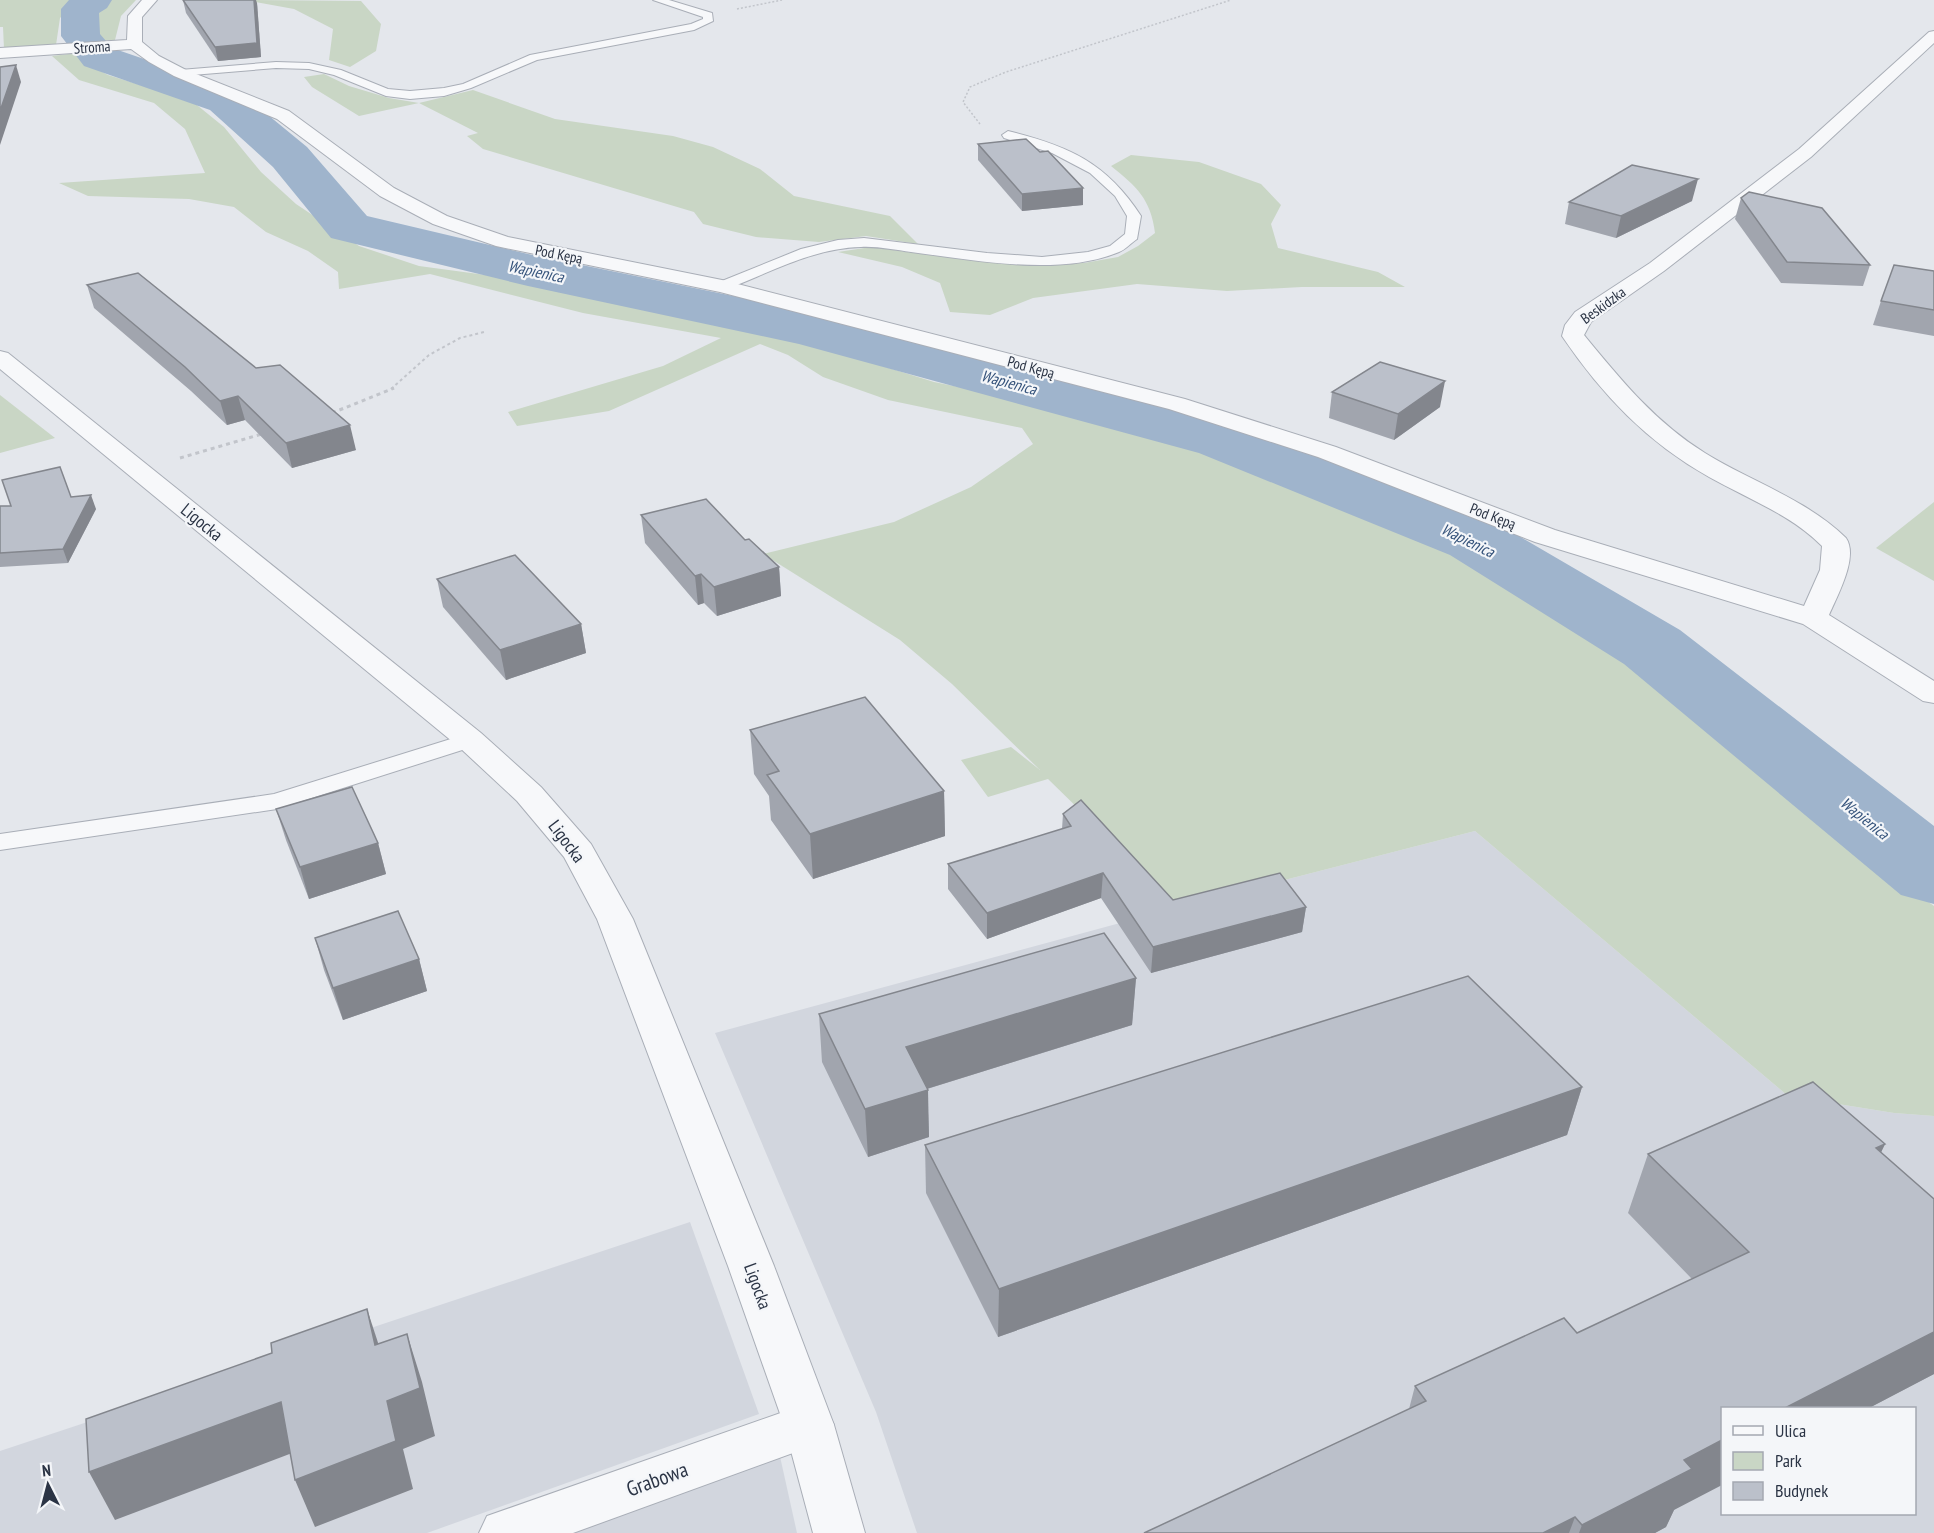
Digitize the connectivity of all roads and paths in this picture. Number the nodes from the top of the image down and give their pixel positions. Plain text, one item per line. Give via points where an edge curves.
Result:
1 (150, 0) edge
2 (658, 0) edge
3 (1231, 0) edge
4 (1934, 35) edge
5 (134, 44) junction
6 (0, 53) edge
7 (180, 73) junction
8 (1008, 135) joint
9 (722, 286) junction
10 (484, 332) dead end
11 (0, 358) edge
12 (326, 416) edge
13 (272, 432) edge
14 (139, 470) junction
15 (1813, 618) junction
16 (1934, 694) edge
17 (470, 740) junction
18 (0, 842) edge
19 (809, 1425) junction
20 (505, 1533) edge
21 (839, 1533) edge

1 - 5 street, Stroma via 135,16
2 - 7 lane via 708,15 708,21 694,27 534,57 444,92 386,92 337,72 309,66
3 - 8 path via 970,87 963,102 979,124
4 - 15 street, Beskidzka via 1805,153 1657,267 1583,317 1573,336 1655,430 1812,521 1836,544 1834,570
5 - 6 street, Stroma
5 - 7 street, Pod Kępą
7 - 9 street, Pod Kępą via 283,115 387,192 440,219 503,242
8 - 9 lane via 1057,150 1095,170 1120,194 1134,216 1132,236 1115,249 1042,261 864,242 838,244 806,252
9 - 15 street, Pod Kępą via 1177,404 1327,452 1545,536
10 - 12 path via 460,338 429,355 394,388
11 - 14 street, Ligocka
13 - 14 path
14 - 17 street, Ligocka
15 - 16 street, Pod Kępą
17 - 18 lane via 277,801
17 - 19 street, Ligocka via 529,794 579,852 615,919
19 - 20 street, Grabowa
19 - 21 street, Ligocka

